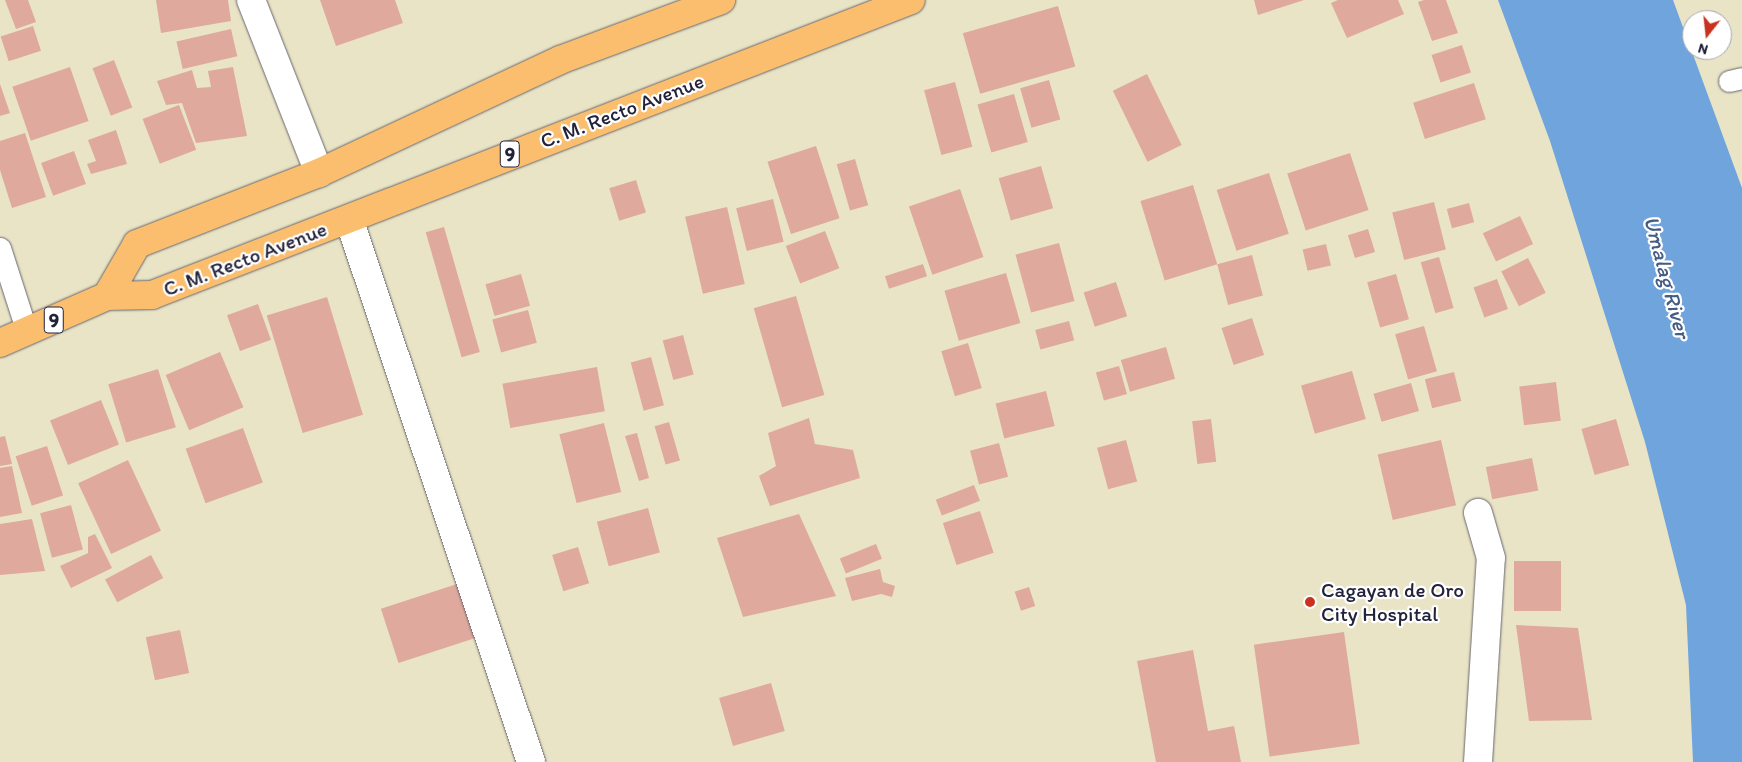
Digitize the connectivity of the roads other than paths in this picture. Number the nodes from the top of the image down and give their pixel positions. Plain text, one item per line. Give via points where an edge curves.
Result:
1 (251, 0) edge
2 (721, 0) edge
3 (911, 0) edge
4 (319, 173) junction
5 (349, 219) junction
6 (0, 248) edge
7 (107, 296) junction
8 (27, 332) junction
9 (0, 343) edge
10 (1478, 513) dead end
11 (531, 762) edge
12 (1478, 762) edge

1 - 4 street
2 - 4 highway via 560,60
3 - 5 highway, C. M. Recto Avenue / 9
4 - 7 highway via 137,244
5 - 7 highway, C. M. Recto Avenue / 9 via 152,295
5 - 11 street
6 - 8 lane
7 - 8 highway, C. M. Recto Avenue / 9
8 - 9 highway, C. M. Recto Avenue / 9
10 - 12 street via 1490,558

